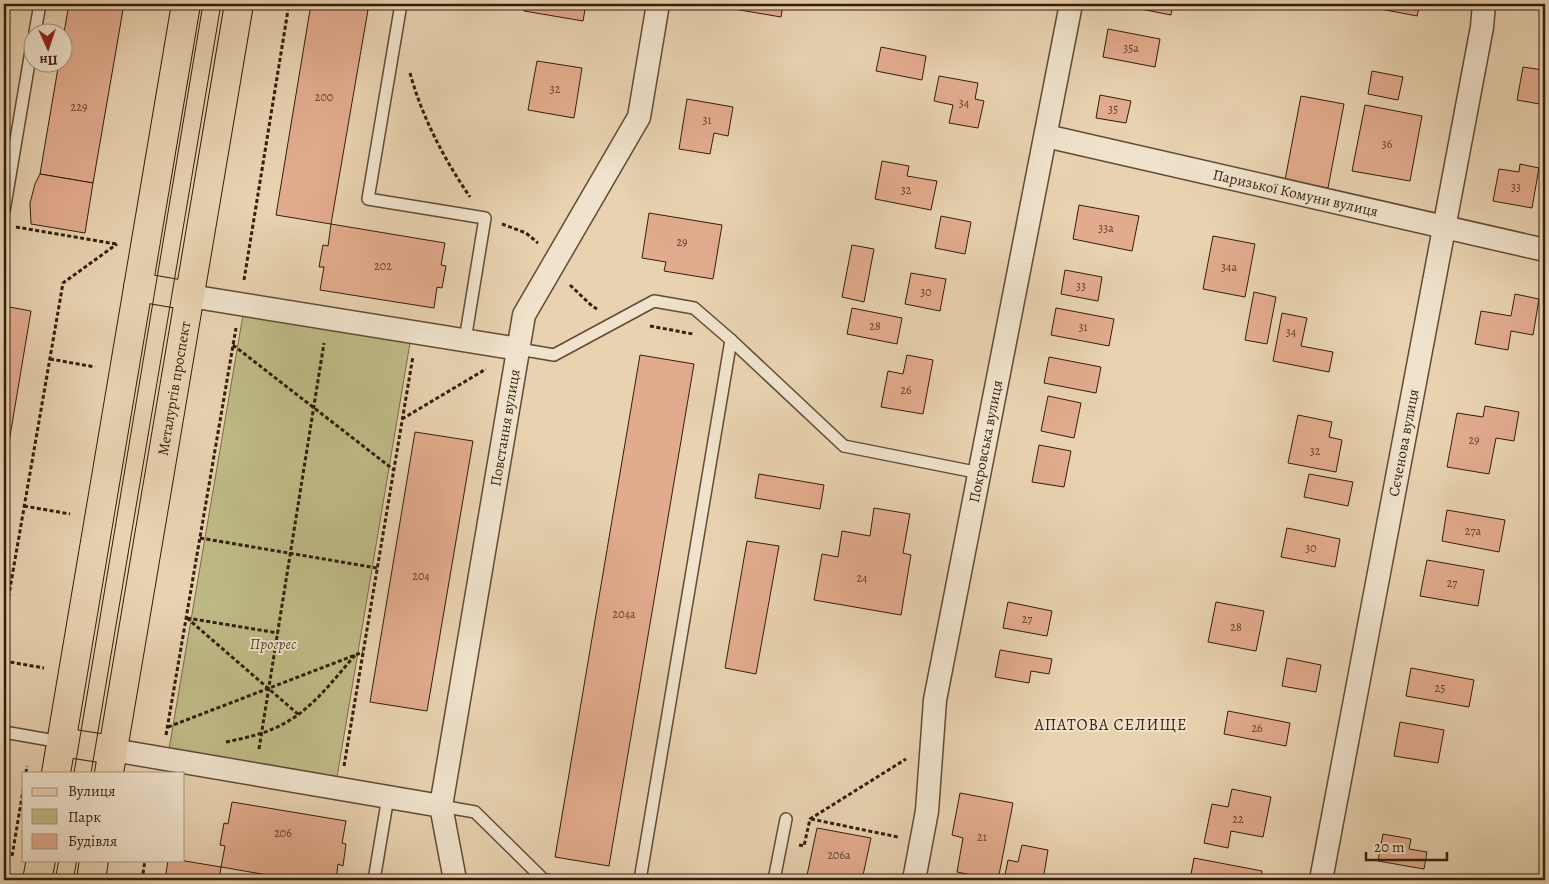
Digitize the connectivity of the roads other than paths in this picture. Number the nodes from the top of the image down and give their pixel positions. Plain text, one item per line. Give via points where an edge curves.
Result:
1 (40, 4) edge
2 (186, 4) edge
3 (240, 4) edge
4 (401, 4) edge
5 (658, 4) edge
6 (1072, 4) edge
7 (1484, 4) edge
8 (37, 22) edge
9 (27, 72) edge
10 (1046, 136) junction
11 (4, 211) edge
12 (1446, 228) junction
13 (1545, 250) edge
14 (138, 287) junction
15 (190, 296) junction
16 (465, 340) junction
17 (731, 340) junction
18 (519, 349) junction
19 (980, 473) junction
20 (4, 732) edge
21 (61, 742) junction
22 (111, 762) edge
23 (56, 772) edge
24 (388, 797) junction
25 (441, 806) junction
26 (786, 819) dead end
27 (41, 862) edge
28 (94, 862) edge
29 (37, 880) edge
30 (91, 880) edge
31 (374, 880) edge
32 (455, 880) edge
33 (547, 880) edge
34 (640, 880) edge
35 (774, 880) edge
36 (914, 880) edge
37 (1321, 880) edge

1 - 8 lane
2 - 14 main road
3 - 15 main road, Металургів проспект
4 - 16 lane via 368,199 485,218
5 - 18 street, Повстання вулиця via 639,116 524,315
6 - 10 street, Покровська вулиця
7 - 12 street, Сєченова вулиця
9 - 11 lane
10 - 12 street, Паризької Комуни вулиця
10 - 19 street, Покровська вулиця
12 - 13 street, Паризької Комуни вулиця
12 - 37 street, Сєченова вулиця
14 - 15 main road
14 - 21 main road
15 - 16 street
15 - 22 main road, Металургів проспект
16 - 18 street
17 - 18 lane via 694,308 654,301 554,355
17 - 19 lane via 844,446
17 - 34 lane
18 - 25 street, Повстання вулиця
19 - 36 street, Покровська вулиця via 935,700 927,811
20 - 21 lane
21 - 22 main road
21 - 23 main road
22 - 24 street via 162,759
24 - 25 street
24 - 31 lane
25 - 32 street, Повстання вулиця
25 - 33 lane via 475,812
26 - 35 lane
27 - 29 main road
28 - 30 main road

